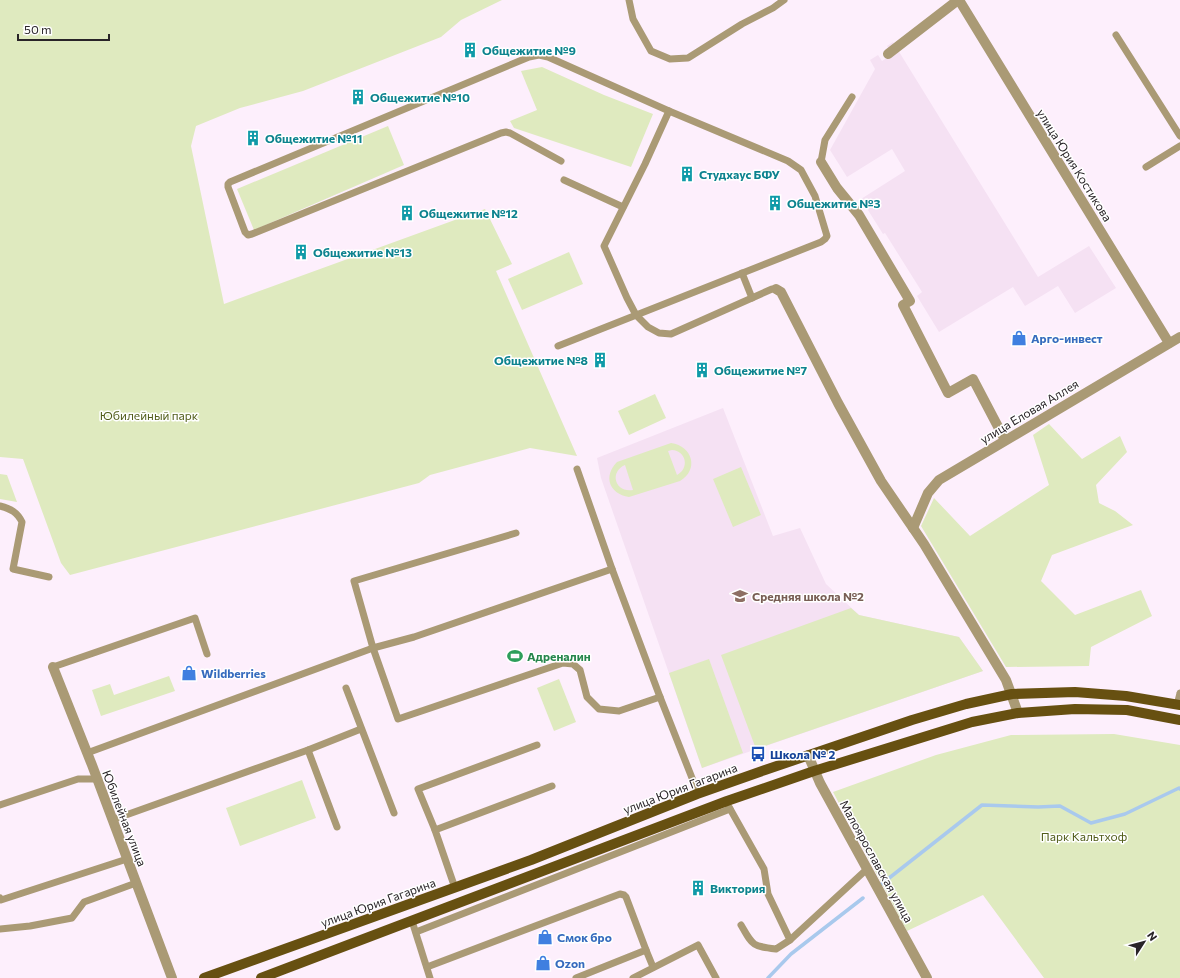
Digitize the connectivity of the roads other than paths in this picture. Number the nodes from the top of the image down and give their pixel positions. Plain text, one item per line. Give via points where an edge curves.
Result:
1 (629, 0) edge
2 (784, 0) edge
3 (959, 0) edge
4 (1116, 35) dead end
5 (888, 54) dead end
6 (852, 97) dead end
7 (669, 111) junction
8 (1180, 136) edge
9 (1180, 146) edge
10 (561, 161) dead end
11 (821, 162) joint
12 (1146, 167) dead end
13 (564, 180) dead end
14 (623, 207) junction
15 (742, 273) junction
16 (776, 288) joint
17 (752, 298) junction
18 (636, 315) junction
19 (1180, 337) edge
20 (1169, 343) junction
21 (558, 346) dead end
22 (1005, 440) junction
23 (578, 469) dead end
24 (0, 506) edge
25 (913, 528) junction
26 (516, 533) dead end
27 (612, 569) junction
28 (49, 577) dead end
29 (373, 648) junction
30 (207, 654) dead end
31 (53, 667) joint
32 (346, 688) dead end
33 (1180, 693) edge
34 (1012, 694) junction
35 (660, 697) junction
36 (1179, 705) edge
37 (1018, 713) junction
38 (1180, 720) edge
39 (361, 729) junction
40 (537, 745) dead end
41 (308, 750) junction
42 (87, 753) junction
43 (808, 755) junction
44 (814, 771) junction
45 (97, 779) junction
46 (552, 786) dead end
47 (697, 794) junction
48 (0, 805) edge
49 (729, 805) junction
50 (394, 813) dead end
51 (112, 820) junction
52 (337, 827) dead end
53 (435, 830) junction
54 (127, 859) junction
55 (867, 869) junction
56 (136, 883) junction
57 (455, 888) junction
58 (0, 898) edge
59 (412, 921) junction
60 (740, 924) dead end
61 (0, 929) edge
62 (416, 932) junction
63 (790, 940) junction
64 (646, 950) junction
65 (427, 967) junction
66 (653, 968) junction
67 (172, 978) edge
68 (204, 978) edge
69 (261, 978) edge
70 (430, 978) edge
71 (576, 978) edge
72 (633, 978) edge
73 (716, 978) edge
74 (927, 978) edge

1 - 2 lane via 633,19 652,51 670,59 688,58
3 - 5 street, улица Юрия Костикова
3 - 20 street, улица Юрия Костикова
4 - 8 lane
6 - 11 lane via 825,140
7 - 10 lane via 548,58 539,55 529,56 230,182 228,187 248,235 506,132
7 - 14 lane
7 - 15 lane via 788,161 801,170 815,196 827,236 825,239
9 - 12 lane
11 - 22 street via 837,188 859,215 910,301 902,305 948,393 973,379
13 - 14 lane
14 - 18 lane via 604,246
15 - 17 lane
15 - 18 lane
16 - 17 lane
16 - 25 street via 781,292 881,481
17 - 18 lane via 671,334 659,333 648,327
18 - 21 lane
19 - 20 street, улица Еловая Аллея
20 - 22 street, улица Еловая Аллея
22 - 25 street, улица Еловая Аллея via 939,480 928,493
23 - 27 lane
24 - 28 lane via 9,508 19,515 22,522 13,569
25 - 34 street via 1006,680
26 - 29 lane via 354,582
27 - 29 lane
27 - 35 lane
29 - 35 lane via 398,719 563,663 573,664 580,670 588,697 599,710 619,711
29 - 42 lane
30 - 31 lane via 195,618
31 - 42 street, Юбилейная улица
32 - 39 lane
33 - 36 lane
34 - 36 main road, улица Юрия Гагарина via 1075,692 1126,696
34 - 37 street
34 - 43 main road, улица Юрия Гагарина via 912,720
35 - 47 lane
37 - 38 main road via 1075,709 1127,710
37 - 44 main road via 972,722
39 - 41 lane
39 - 50 lane
40 - 53 lane via 418,789
41 - 51 lane
41 - 52 lane
42 - 45 street, Юбилейная улица
43 - 44 street, Малоярославская улица
43 - 47 main road, улица Юрия Гагарина
44 - 49 main road
44 - 55 street, Малоярославская улица
45 - 48 lane via 78,779
45 - 51 street, Юбилейная улица
46 - 53 lane
47 - 57 main road, улица Юрия Гагарина
49 - 59 main road
49 - 62 lane
49 - 63 lane via 764,869 768,894
51 - 54 street, Юбилейная улица
53 - 57 lane
54 - 56 street, Юбилейная улица
54 - 58 lane via 1,900
55 - 63 lane
55 - 74 street, Малоярославская улица
56 - 61 lane via 84,902 72,918
56 - 67 street, Юбилейная улица
57 - 68 main road, улица Юрия Гагарина
59 - 62 lane
59 - 69 main road
60 - 63 lane via 750,942 758,947 776,949
62 - 65 lane
64 - 65 lane via 626,897 620,894
64 - 66 lane
64 - 71 lane
65 - 70 lane
66 - 72 lane
66 - 73 lane via 698,945

